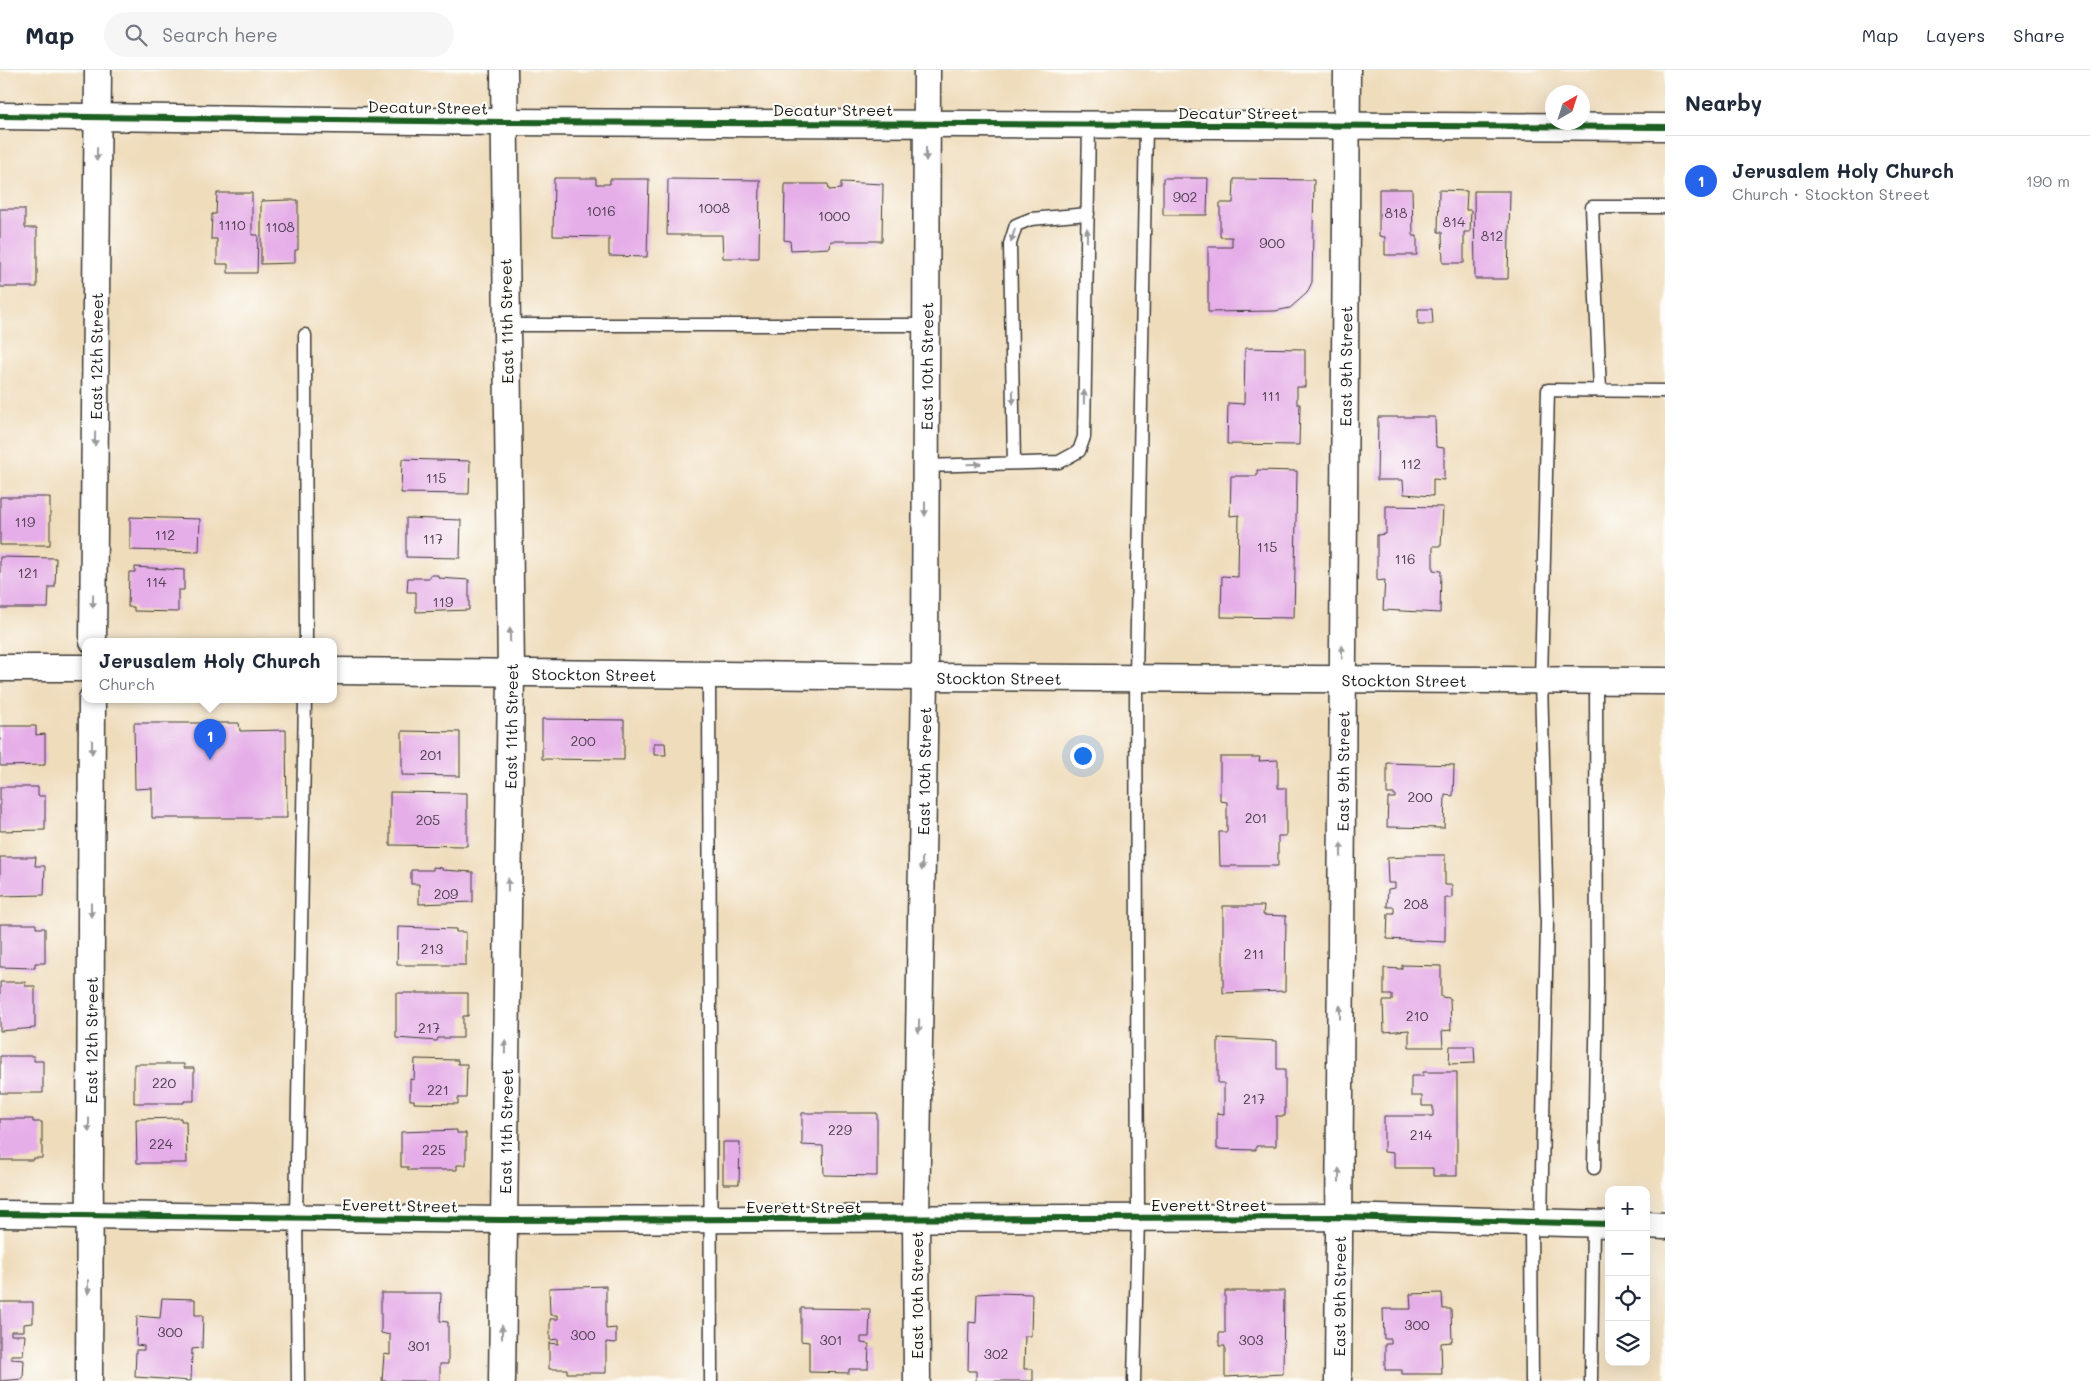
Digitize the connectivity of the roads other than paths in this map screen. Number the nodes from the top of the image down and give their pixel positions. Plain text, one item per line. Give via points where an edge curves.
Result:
1 (98, 70) edge
2 (504, 70) edge
3 (928, 70) edge
4 (1347, 70) edge
5 (0, 116) edge
6 (98, 116) junction
7 (504, 122) junction
8 (926, 123) junction
9 (1089, 124) junction
10 (1146, 125) junction
11 (1346, 127) junction
12 (1665, 127) edge
13 (1665, 207) edge
14 (1088, 214) junction
15 (506, 325) junction
16 (926, 326) junction
17 (305, 335) dead end
18 (1600, 390) junction
19 (1665, 391) edge
20 (1014, 463) junction
21 (925, 466) junction
22 (93, 638) edge
23 (306, 638) edge
24 (0, 668) edge
25 (82, 668) edge
26 (337, 671) edge
27 (511, 672) junction
28 (709, 675) junction
29 (925, 677) junction
30 (1136, 678) junction
31 (1342, 679) junction
32 (1541, 680) junction
33 (1596, 680) junction
34 (1665, 681) edge
35 (92, 703) edge
36 (306, 703) edge
37 (1594, 1168) dead end
38 (0, 1214) edge
39 (88, 1214) junction
40 (1339, 1217) junction
41 (296, 1218) junction
42 (1138, 1218) junction
43 (916, 1219) junction
44 (503, 1220) junction
45 (711, 1220) junction
46 (1536, 1222) junction
47 (1601, 1224) edge
48 (1650, 1225) edge
49 (1665, 1226) edge
50 (89, 1381) edge
51 (298, 1381) edge
52 (502, 1381) edge
53 (711, 1381) edge
54 (917, 1381) edge
55 (1134, 1381) edge
56 (1338, 1381) edge
57 (1532, 1381) edge
58 (1591, 1381) edge

1 - 6 street, East 12th Street
2 - 7 street, East 11th Street
3 - 8 street, East 10th Street
4 - 11 street, East 9th Street
5 - 6 street, Decatur Street
6 - 7 street, Decatur Street
6 -> 22 street, East 12th Street
7 - 8 street, Decatur Street
7 - 15 street, East 11th Street
8 - 9 street, Decatur Street
8 -> 16 street, East 10th Street
9 - 10 street, Decatur Street
9 - 14 lane
10 - 11 street, Decatur Street
10 - 30 lane
11 - 12 street, Decatur Street
31 -> 11 street, East 9th Street
13 - 18 lane via 1592,207
20 -> 14 lane via 1059,462 1079,451 1084,437
14 -> 20 lane via 1031,219 1016,225 1010,244
15 - 16 lane
27 -> 15 street, East 11th Street
16 - 21 street, East 10th Street
17 - 23 lane
18 - 19 lane
18 - 32 lane via 1548,390
21 -> 20 lane
21 -> 29 street, East 10th Street
24 - 25 street
26 - 27 street, Stockton Street
27 - 28 street, Stockton Street
44 -> 27 street, East 11th Street
28 - 29 street, Stockton Street
28 - 45 lane
29 - 30 street, Stockton Street
29 -> 43 street, East 10th Street
30 - 31 street, Stockton Street
30 - 42 lane
31 - 32 street, Stockton Street
40 -> 31 street, East 9th Street
32 - 33 street, Stockton Street
32 - 46 lane via 1547,968
33 - 34 street, Stockton Street
33 - 37 lane
35 -> 39 street, East 12th Street
36 - 41 lane
38 - 39 street, Everett Street
39 - 41 street, Everett Street
39 -> 50 street, East 12th Street
40 - 42 street, Everett Street
40 - 46 street, Everett Street
40 - 56 street, East 9th Street
41 - 44 street, Everett Street
41 - 51 lane
42 - 43 street, Everett Street
42 - 55 lane
43 - 45 street, Everett Street
43 - 54 street, East 10th Street
44 - 45 street, Everett Street
52 -> 44 street, East 11th Street
45 - 53 lane
46 - 47 street, Everett Street
46 - 57 lane
47 - 58 lane
48 - 49 street

